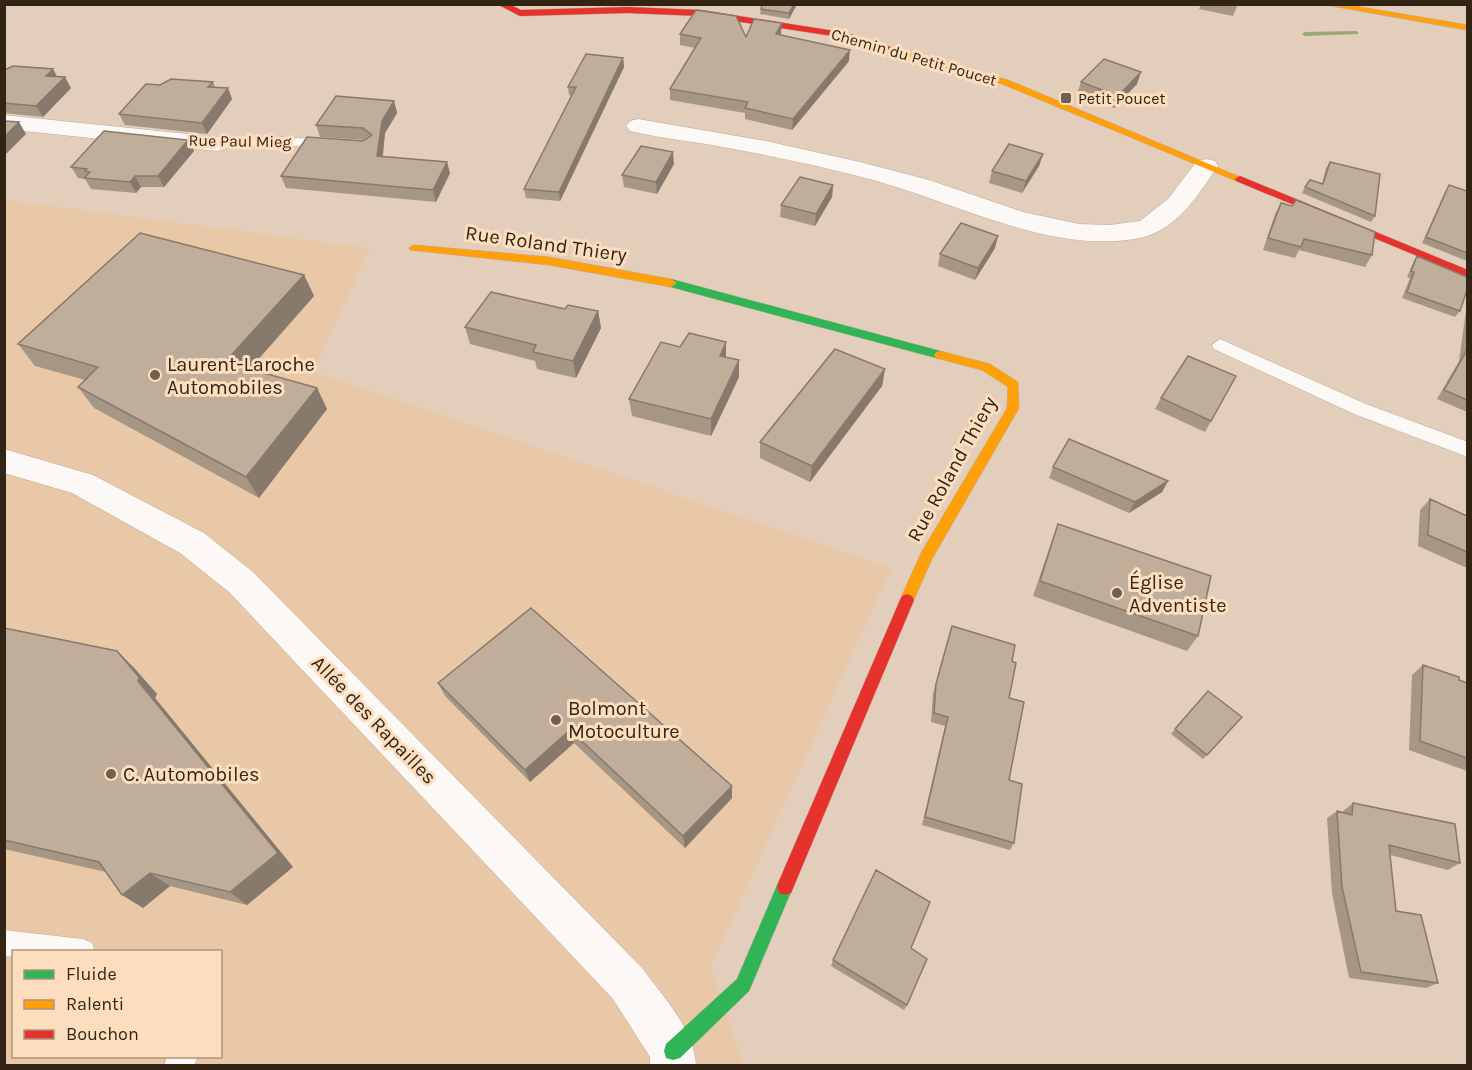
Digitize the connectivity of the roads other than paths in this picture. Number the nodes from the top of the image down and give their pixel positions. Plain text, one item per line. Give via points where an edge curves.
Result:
1 (501, 4) edge
2 (1326, 4) edge
3 (1467, 28) edge
4 (4, 122) edge
5 (638, 126) dead end
6 (217, 144) joint
7 (346, 145) edge
8 (1206, 166) junction
9 (414, 248) dead end
10 (1467, 274) edge
11 (1220, 345) dead end
12 (1467, 450) edge
13 (4, 461) edge
14 (4, 943) edge
15 (73, 950) edge
16 (673, 1058) edge

1 - 8 street, Chemin du Petit Poucet via 520,13 702,13 847,36 1005,82
2 - 3 street
4 - 6 street, Rue Paul Mieg
5 - 8 street via 740,141 882,175 1064,231 1138,231 1157,224
6 - 7 lane, Rue Paul Mieg via 280,141
8 - 10 street, Chemin du Petit Poucet
9 - 16 street, Rue Roland Thiery via 549,261 658,280 986,367 1014,385 1013,408 926,557 743,985
11 - 12 lane via 1360,409
13 - 16 street, Allée des Rapailles via 82,484 192,543 241,582 628,984
14 - 15 lane

